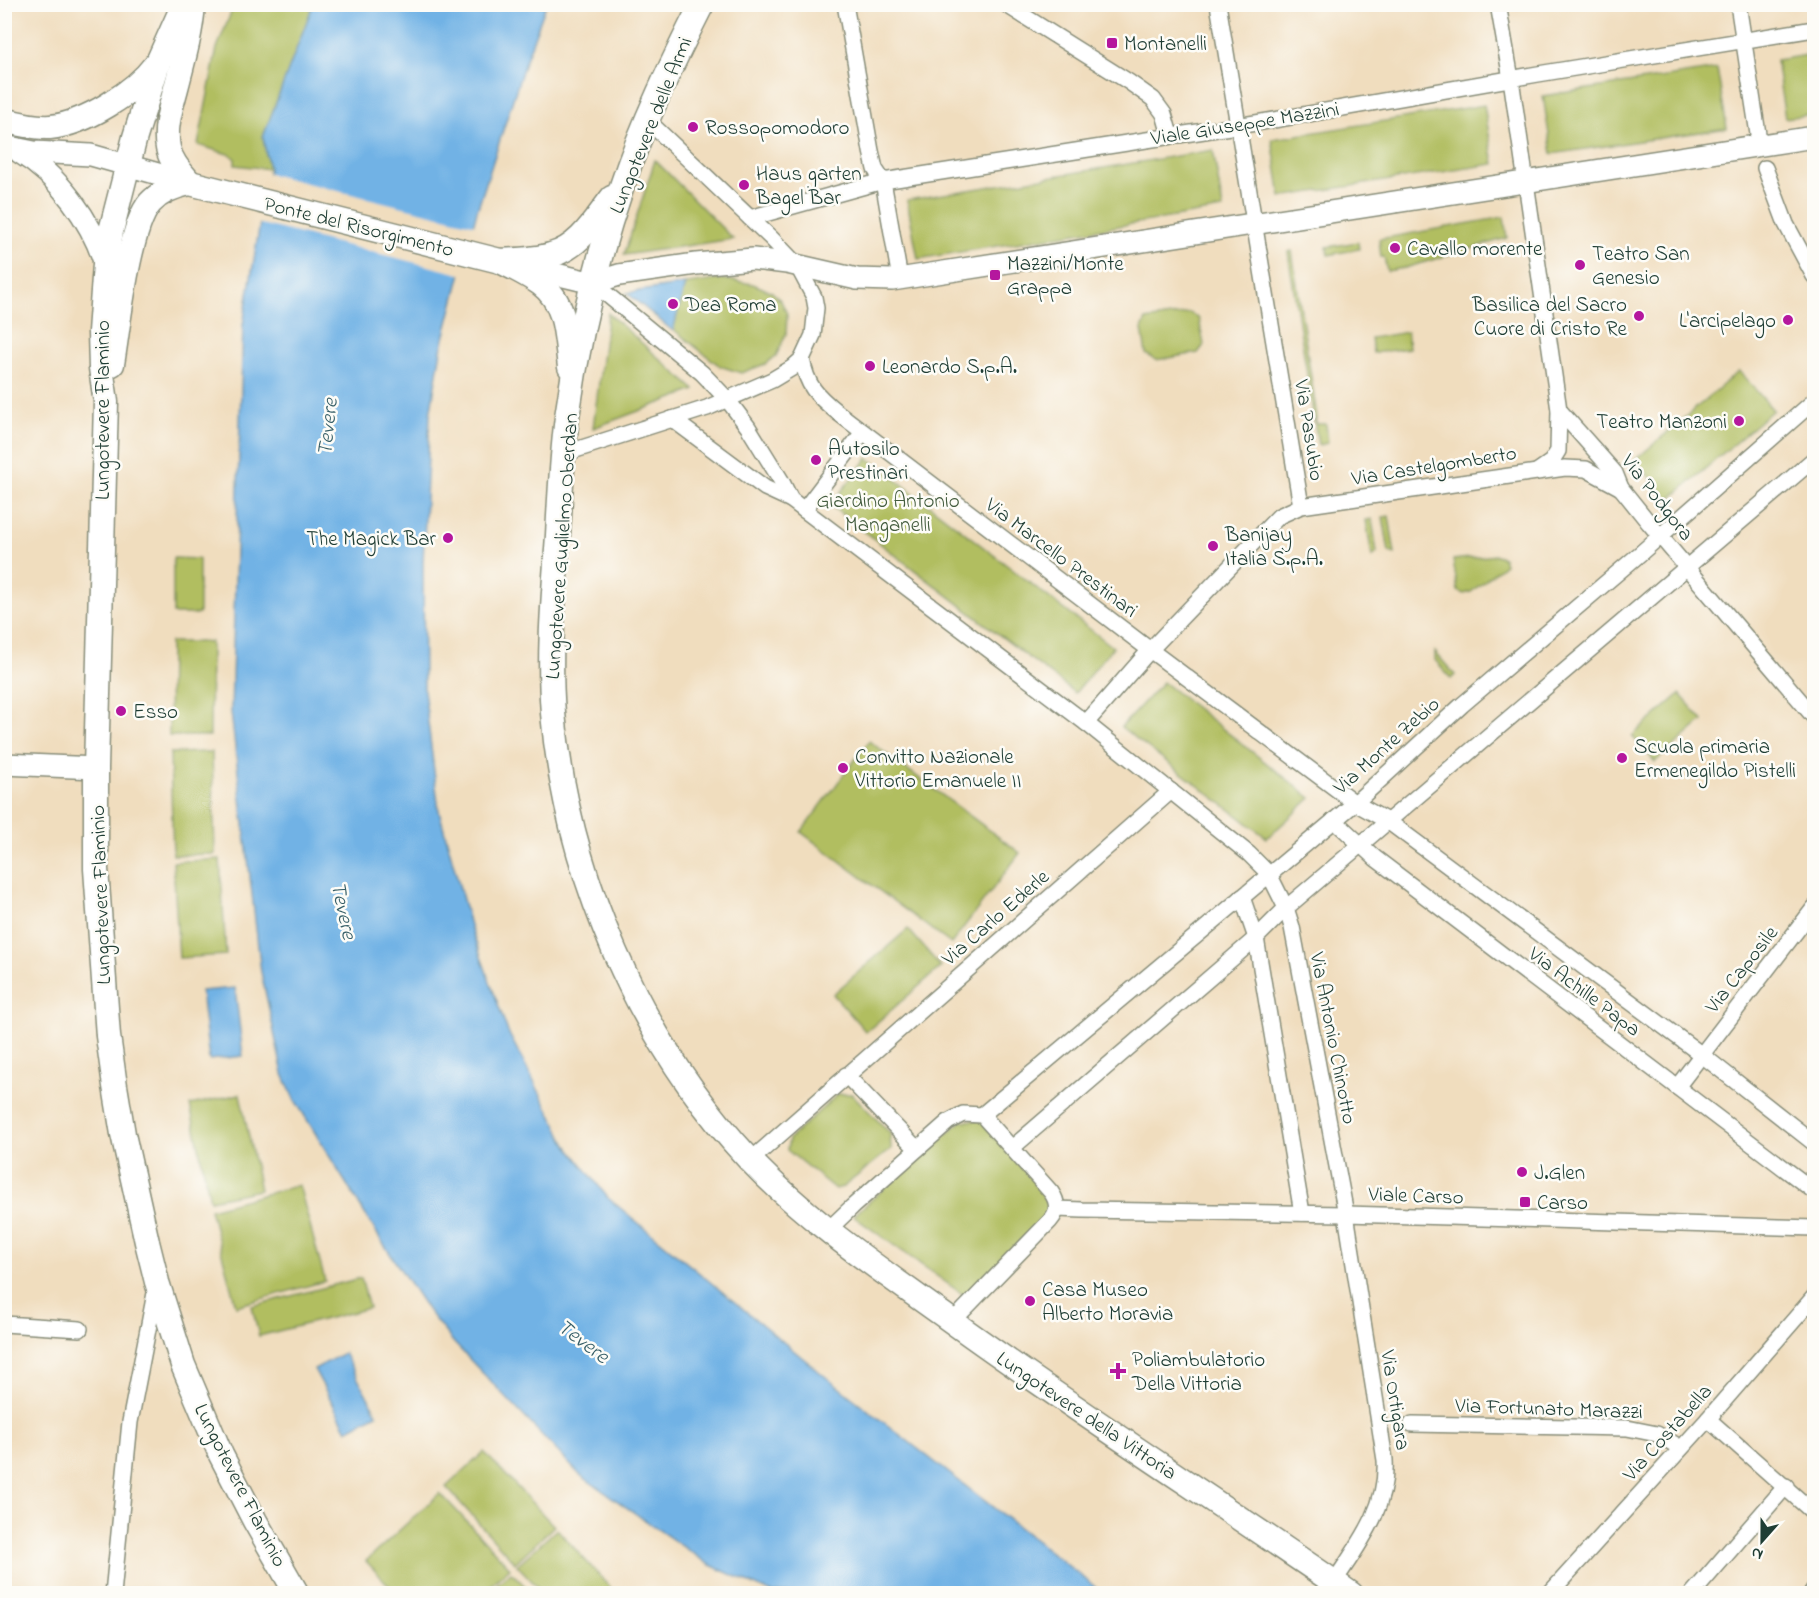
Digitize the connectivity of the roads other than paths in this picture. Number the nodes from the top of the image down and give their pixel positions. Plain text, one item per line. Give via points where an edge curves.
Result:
1 (184, 4) edge
2 (193, 4) edge
3 (702, 4) edge
4 (846, 4) edge
5 (1005, 4) edge
6 (1218, 4) edge
7 (1498, 4) edge
8 (1738, 4) edge
9 (1815, 28) edge
10 (1743, 40) junction
11 (159, 60) junction
12 (1511, 79) junction
13 (647, 120) junction
14 (9, 121) edge
15 (1239, 125) junction
16 (1170, 135) junction
17 (1815, 137) edge
18 (6, 146) edge
19 (1760, 147) junction
20 (128, 164) junction
21 (1765, 168) dead end
22 (883, 181) junction
23 (190, 183) junction
24 (1526, 183) junction
25 (622, 184) junction
26 (750, 218) junction
27 (1254, 224) junction
28 (500, 261) junction
29 (105, 264) junction
30 (797, 265) junction
31 (1815, 276) edge
32 (900, 279) junction
33 (593, 283) junction
34 (802, 359) junction
35 (572, 388) junction
36 (727, 399) junction
37 (1815, 400) edge
38 (106, 402) junction
39 (1559, 410) junction
40 (672, 419) junction
41 (863, 432) junction
42 (563, 454) junction
43 (1815, 459) edge
44 (1537, 471) junction
45 (1621, 488) junction
46 (791, 500) junction
47 (1301, 506) junction
48 (804, 510) junction
49 (1660, 536) junction
50 (1686, 567) junction
51 (1150, 650) junction
52 (1815, 717) edge
53 (1086, 723) junction
54 (4, 764) edge
55 (96, 768) junction
56 (1171, 791) junction
57 (1355, 803) junction
58 (1334, 820) junction
59 (1389, 822) junction
60 (1361, 845) junction
61 (1269, 874) junction
62 (1242, 897) junction
63 (1286, 908) junction
64 (1815, 908) edge
65 (1256, 938) junction
66 (1702, 1055) junction
67 (846, 1075) junction
68 (1677, 1087) junction
69 (982, 1115) junction
70 (1815, 1143) edge
71 (1012, 1148) junction
72 (917, 1149) junction
73 (751, 1160) junction
74 (1815, 1191) edge
75 (1058, 1209) junction
76 (1302, 1213) junction
77 (1346, 1214) junction
78 (1815, 1228) edge
79 (828, 1230) junction
80 (157, 1282) junction
81 (1815, 1297) edge
82 (952, 1322) junction
83 (4, 1324) edge
84 (81, 1329) dead end
85 (1708, 1419) junction
86 (1412, 1424) dead end
87 (1681, 1448) junction
88 (1786, 1486) junction
89 (1815, 1513) edge
90 (1342, 1588) edge
91 (1815, 1589) edge
92 (114, 1593) edge
93 (297, 1593) edge
94 (1550, 1593) edge
95 (1692, 1593) edge
96 (1811, 1593) edge

1 - 11 main road
2 - 23 main road via 167,132 171,158
3 - 13 main road, Lungotevere delle Armi
4 - 22 street via 875,169
5 - 16 street via 1153,99 1166,118
6 - 15 street, Via Pasubio
7 - 12 street
8 - 10 street
9 - 10 street, Viale Giuseppe Mazzini
10 - 12 street, Viale Giuseppe Mazzini
10 - 19 street
11 - 14 main road via 133,88 78,120 49,127
11 - 20 main road, Lungotevere Flaminio
12 - 15 street, Viale Giuseppe Mazzini
12 - 24 street
13 - 25 main road, Lungotevere delle Armi
13 - 26 street
15 - 16 street, Viale Giuseppe Mazzini
15 - 27 street, Via Pasubio
16 - 22 street, Viale Giuseppe Mazzini
17 - 19 main road
18 - 20 main road, Ponte del Risorgimento via 34,152 91,154
18 - 29 main road via 40,166 65,194 95,238
19 - 24 main road
20 - 23 main road, Ponte del Risorgimento
20 - 29 main road, Lungotevere Flaminio
21 - 31 street via 1786,224
22 - 26 street, Viale Giuseppe Mazzini
22 - 32 street
23 - 28 main road, Ponte del Risorgimento
23 - 38 main road via 162,192 148,205 134,237
24 - 27 main road
24 - 39 street
25 - 28 main road via 569,247 550,256
25 - 33 main road, Lungotevere delle Armi
26 - 30 street
27 - 32 main road
27 - 47 street, Via Pasubio
28 - 33 main road, Ponte del Risorgimento
28 - 35 main road via 541,283 555,299 563,319
29 - 38 main road, Lungotevere Flaminio via 100,332
30 - 32 main road via 857,279
30 - 33 main road via 729,260 619,275
30 - 34 street via 816,308 813,335
33 - 35 main road, Lungotevere Guglielmo Oberdan
33 - 36 street
34 - 36 street via 772,380
34 - 41 street, Via Marcello Prestinari via 811,388
35 - 42 main road, Lungotevere Guglielmo Oberdan
36 - 40 street
36 - 46 street
37 - 49 street, Via Monte Zebio
38 - 55 main road, Lungotevere Flaminio
39 - 44 street, Via Castelgomberto via 1557,454
39 - 45 street, Via Podgora via 1615,473
40 - 42 street
40 - 46 street via 765,488
41 - 48 street
41 - 51 street, Via Marcello Prestinari
42 - 73 main road, Lungotevere Guglielmo Oberdan via 551,651 553,714 564,794 585,871 626,979 695,1092
43 - 50 street
44 - 45 street, Via Castelgomberto via 1586,469
44 - 47 street, Via Castelgomberto
45 - 49 street, Via Podgora
46 - 48 street
47 - 51 street, Via Pasubio via 1279,516
48 - 53 street
49 - 50 street, Via Podgora
49 - 57 street, Via Monte Zebio via 1462,705
50 - 52 street, Via Podgora
50 - 59 street
51 - 53 street
51 - 57 street, Via Marcello Prestinari
53 - 56 street
54 - 55 main road
55 - 80 main road, Lungotevere Flaminio via 98,902 108,1036 123,1134
56 - 61 street
56 - 67 street, Via Carlo Ederle
57 - 58 street, Via Monte Zebio
57 - 59 street, Via Achille Papa
58 - 60 street, Via Achille Papa
58 - 61 street, Via Monte Zebio
59 - 60 street
59 - 66 street, Via Achille Papa
60 - 63 street
60 - 68 street, Via Achille Papa
61 - 62 street, Via Monte Zebio
61 - 63 street, Via Antonio Chinotto
62 - 65 street
62 - 69 street, Via Monte Zebio
63 - 65 street
63 - 77 street, Via Antonio Chinotto
64 - 66 street, Via Caposile
65 - 71 street
65 - 76 street
66 - 68 street, Via Caposile
66 - 70 street, Via Achille Papa
67 - 72 street
67 - 73 street, Via Carlo Ederle
68 - 74 street, Via Achille Papa
69 - 71 street
69 - 72 street via 971,1114 948,1122
71 - 75 street via 1051,1192
72 - 79 street
73 - 79 main road, Lungotevere Guglielmo Oberdan
75 - 76 street, Viale Carso
75 - 82 street
76 - 77 street, Viale Carso
77 - 78 street, Viale Carso
77 - 90 street, Via Ortigara via 1385,1469 1374,1518
79 - 82 main road, Lungotevere della Vittoria
80 - 92 street via 130,1422
80 - 93 main road, Lungotevere Flaminio via 183,1365 221,1455
81 - 85 street, Via Costabella
82 - 90 main road, Lungotevere della Vittoria
83 - 84 street
85 - 87 street, Via Costabella
85 - 88 street
86 - 87 street, Via Fortunato Marazzi via 1627,1428 1657,1434
87 - 94 street, Via Costabella
88 - 89 street
88 - 95 street
91 - 96 street

